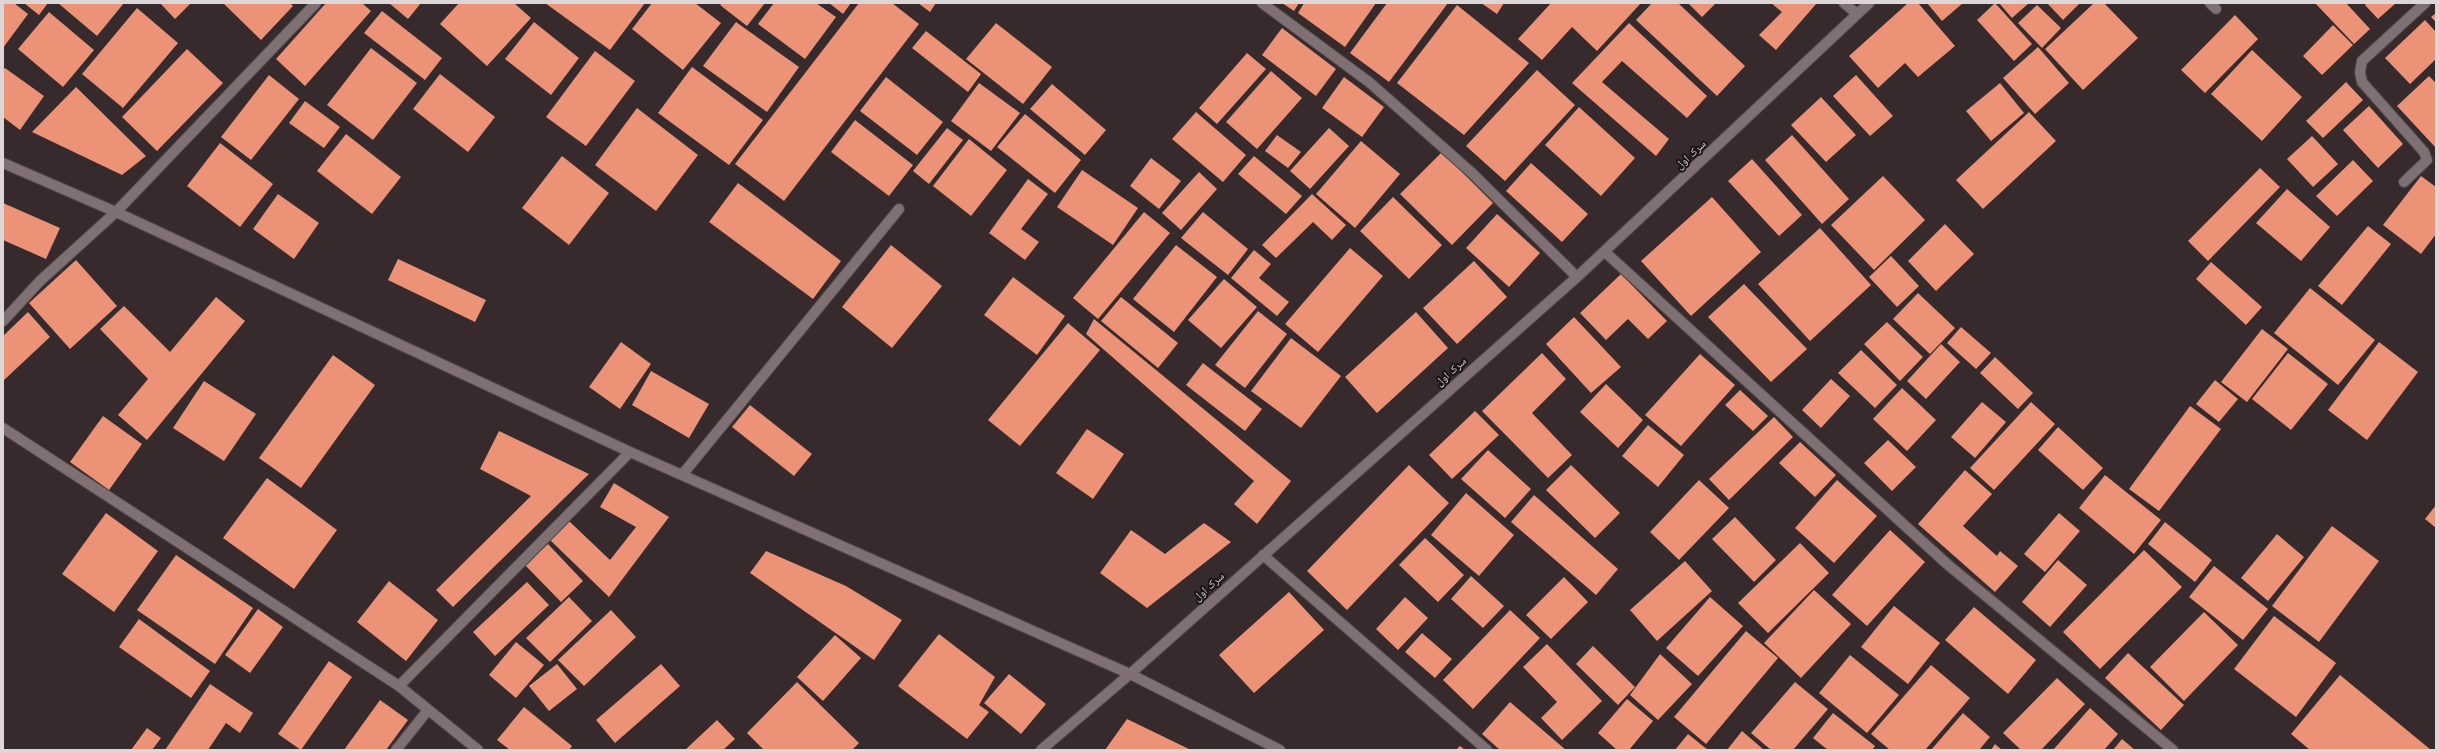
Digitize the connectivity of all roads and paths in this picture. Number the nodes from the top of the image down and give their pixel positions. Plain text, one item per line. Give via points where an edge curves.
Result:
1 (316, 3) edge
2 (1262, 3) edge
3 (1844, 3) edge
4 (1869, 3) edge
5 (2424, 3) edge
6 (1857, 14) junction
7 (3, 163) edge
8 (2404, 182) dead end
9 (899, 209) dead end
10 (116, 212) junction
11 (1605, 252) junction
12 (1577, 277) junction
13 (3, 321) edge
14 (3, 428) edge
15 (630, 452) junction
16 (682, 475) junction
17 (1263, 555) junction
18 (1130, 674) junction
19 (400, 686) junction
20 (428, 710) junction
21 (396, 750) edge
22 (478, 750) edge
23 (1041, 750) edge
24 (1280, 750) edge
25 (1487, 750) edge
26 (2173, 750) edge

1 - 10 street
2 - 12 street via 1374,88 1472,173
3 - 6 street
4 - 6 street, سرک اول
5 - 8 street via 2362,61 2360,72 2362,82 2424,152 2427,160
6 - 11 street, سرک اول
7 - 10 street
9 - 16 street
10 - 13 street via 40,281
10 - 15 street
11 - 12 street, سرک اول
11 - 26 street via 1947,564
12 - 17 street, سرک اول
14 - 19 street
15 - 16 street
15 - 19 street
16 - 18 street
17 - 18 street, سرک اول
17 - 25 street
18 - 23 street, سرک اول
18 - 24 street
19 - 20 street
20 - 21 street
20 - 22 street

